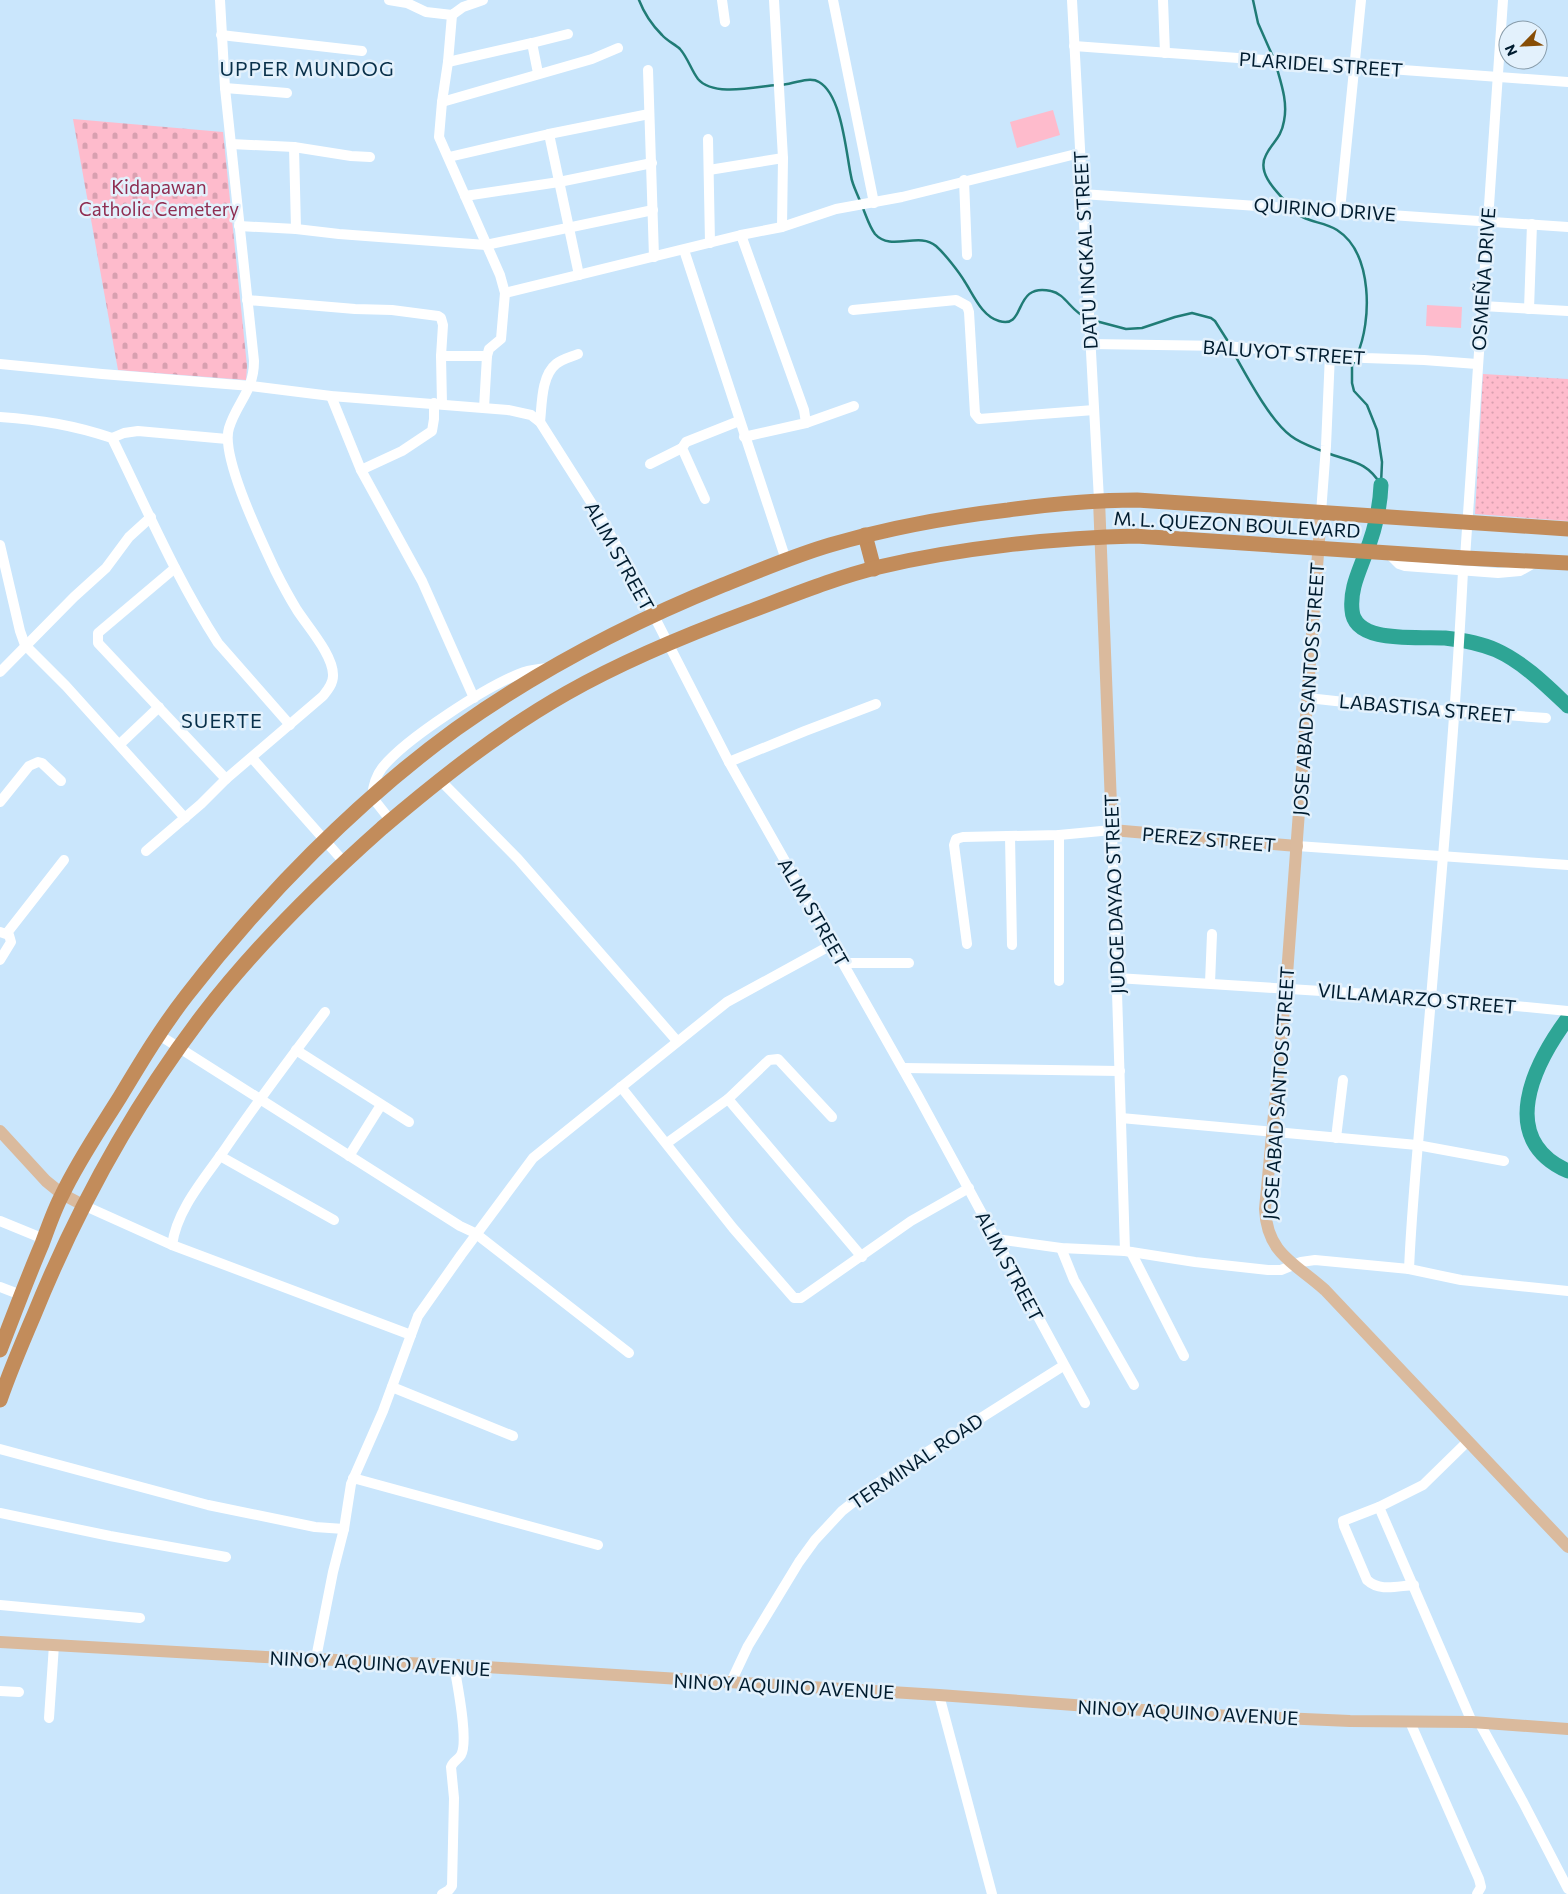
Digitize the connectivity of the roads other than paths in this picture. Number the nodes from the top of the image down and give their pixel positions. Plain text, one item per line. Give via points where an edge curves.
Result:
1 (220, 0) edge
2 (388, 0) edge
3 (483, 0) edge
4 (722, 0) edge
5 (774, 0) edge
6 (833, 0) edge
7 (1072, 0) edge
8 (1163, 0) edge
9 (1361, 0) edge
10 (1503, 0) edge
11 (452, 15) junction
12 (725, 22) dead end
13 (568, 34) dead end
14 (221, 35) junction
15 (532, 43) junction
16 (1074, 46) junction
17 (618, 48) dead end
18 (362, 51) dead end
19 (1165, 53) junction
20 (448, 62) junction
21 (1355, 66) junction
22 (648, 70) dead end
23 (538, 74) junction
24 (1498, 77) junction
25 (1568, 82) edge
26 (225, 88) junction
27 (288, 93) dead end
28 (442, 102) junction
29 (649, 114) junction
30 (549, 134) junction
31 (708, 139) dead end
32 (231, 144) junction
33 (294, 147) junction
34 (1080, 153) junction
35 (370, 156) dead end
36 (449, 157) junction
37 (783, 158) junction
38 (652, 163) junction
39 (709, 170) junction
40 (964, 180) junction
41 (559, 182) junction
42 (1082, 194) junction
43 (464, 196) junction
44 (871, 204) junction
45 (653, 210) junction
46 (1340, 210) junction
47 (1488, 220) junction
48 (1532, 224) junction
49 (239, 226) junction
50 (782, 227) junction
51 (1568, 227) edge
52 (569, 228) junction
53 (296, 229) junction
54 (741, 235) junction
55 (710, 243) junction
56 (486, 245) junction
57 (684, 250) junction
58 (967, 255) dead end
59 (654, 257) junction
60 (579, 275) junction
61 (505, 293) junction
62 (247, 300) junction
63 (1482, 306) junction
64 (1529, 309) junction
65 (853, 310) dead end
66 (1568, 311) edge
67 (1090, 344) junction
68 (578, 354) dead end
69 (1330, 354) junction
70 (441, 356) junction
71 (487, 356) junction
72 (0, 364) edge
73 (1477, 364) junction
74 (251, 386) junction
75 (331, 396) junction
76 (438, 404) junction
77 (854, 406) dead end
78 (484, 408) junction
79 (1094, 410) junction
80 (0, 417) edge
81 (739, 421) junction
82 (540, 422) junction
83 (806, 423) junction
84 (744, 436) junction
85 (112, 438) junction
86 (227, 439) junction
87 (682, 448) junction
88 (650, 464) dead end
89 (362, 470) junction
90 (704, 500) dead end
91 (1099, 500) junction
92 (1321, 513) junction
93 (151, 517) junction
94 (1467, 522) junction
95 (1568, 529) edge
96 (865, 535) junction
97 (1100, 536) junction
98 (0, 545) edge
99 (1318, 548) junction
100 (786, 560) junction
101 (1568, 563) edge
102 (1464, 565) junction
103 (174, 568) junction
104 (874, 568) junction
105 (653, 615) junction
106 (668, 643) junction
107 (26, 645) junction
108 (552, 668) junction
109 (0, 672) edge
110 (474, 698) junction
111 (1308, 698) junction
112 (876, 704) dead end
113 (159, 707) junction
114 (1454, 711) junction
115 (1546, 718) dead end
116 (290, 725) junction
117 (120, 744) junction
118 (252, 758) junction
119 (729, 762) junction
120 (226, 779) junction
121 (439, 779) junction
122 (61, 781) dead end
123 (372, 797) junction
124 (0, 802) edge
125 (185, 818) junction
126 (391, 821) junction
127 (1112, 830) junction
128 (1059, 835) junction
129 (1010, 836) junction
130 (325, 841) junction
131 (1297, 846) junction
132 (146, 850) dead end
133 (1443, 856) junction
134 (64, 860) dead end
135 (344, 862) junction
136 (1568, 865) edge
137 (4, 933) edge
138 (1212, 934) dead end
139 (832, 944) junction
140 (967, 944) dead end
141 (1012, 945) dead end
142 (0, 960) edge
143 (843, 962) junction
144 (909, 963) dead end
145 (1117, 978) junction
146 (1059, 981) dead end
147 (1210, 983) junction
148 (1286, 988) junction
149 (1432, 998) junction
150 (1565, 1011) edge
151 (325, 1012) dead end
152 (158, 1035) junction
153 (677, 1042) junction
154 (179, 1048) junction
155 (296, 1050) junction
156 (903, 1068) junction
157 (1120, 1071) junction
158 (1344, 1080) dead end
159 (622, 1087) junction
160 (728, 1098) junction
161 (259, 1100) junction
162 (381, 1104) junction
163 (832, 1117) dead end
164 (1122, 1118) junction
165 (409, 1122) dead end
166 (0, 1131) edge
167 (1273, 1132) junction
168 (1336, 1138) junction
169 (666, 1144) junction
170 (1417, 1145) junction
171 (220, 1156) junction
172 (349, 1156) junction
173 (1504, 1161) dead end
174 (969, 1188) junction
175 (62, 1194) junction
176 (83, 1205) junction
177 (334, 1220) dead end
178 (0, 1221) edge
179 (475, 1233) junction
180 (44, 1238) junction
181 (996, 1239) junction
182 (172, 1246) junction
183 (1061, 1248) junction
184 (1128, 1251) junction
185 (862, 1256) junction
186 (1294, 1265) junction
187 (1409, 1269) junction
188 (0, 1287) edge
189 (1568, 1291) edge
190 (21, 1294) junction
191 (411, 1335) junction
192 (0, 1350) edge
193 (629, 1353) dead end
194 (1184, 1356) dead end
195 (1063, 1366) junction
196 (1134, 1385) dead end
197 (392, 1387) junction
198 (0, 1400) edge
199 (1085, 1403) dead end
200 (513, 1436) dead end
201 (1467, 1442) junction
202 (0, 1450) edge
203 (354, 1478) junction
204 (1380, 1507) junction
205 (0, 1513) edge
206 (344, 1530) junction
207 (598, 1545) dead end
208 (1568, 1547) edge
209 (226, 1557) dead end
210 (1414, 1585) junction
211 (0, 1606) edge
212 (140, 1618) dead end
213 (0, 1642) edge
214 (54, 1645) junction
215 (316, 1658) junction
216 (454, 1665) junction
217 (732, 1682) junction
218 (0, 1691) edge
219 (19, 1692) dead end
220 (940, 1695) junction
221 (49, 1718) dead end
222 (1410, 1722) junction
223 (1475, 1722) junction
224 (1568, 1729) edge
225 (1568, 1888) edge
226 (442, 1894) edge
227 (992, 1894) edge
228 (1477, 1894) edge

1 - 14 street
2 - 11 street via 406,3 426,12
3 - 11 street
4 - 12 street
5 - 37 street
6 - 44 street
7 - 16 street, DATU INGKAL STREET
8 - 19 street
9 - 21 street
10 - 24 street, OSMEÑA DRIVE
11 - 20 street
13 - 15 street
14 - 18 street
14 - 26 street
15 - 20 street
15 - 23 street
16 - 19 street, PLARIDEL STREET
16 - 34 street, DATU INGKAL STREET
17 - 23 street
19 - 21 street, PLARIDEL STREET
20 - 28 street
21 - 24 street, PLARIDEL STREET
21 - 46 street
22 - 29 street
23 - 28 street
24 - 25 street, PLARIDEL STREET
24 - 47 street, OSMEÑA DRIVE
26 - 27 street
26 - 32 street
28 - 36 street via 439,137
29 - 30 street
29 - 38 street
30 - 36 street
30 - 41 street
31 - 39 street
32 - 33 street
32 - 49 street
33 - 35 street
33 - 53 street
34 - 40 street
34 - 42 street, DATU INGKAL STREET
36 - 43 street
37 - 39 street
37 - 50 street
38 - 41 street
38 - 45 street
39 - 55 street
40 - 44 street
40 - 58 street
41 - 43 street
41 - 52 street
42 - 46 street, QUIRINO DRIVE
42 - 67 street, DATU INGKAL STREET
43 - 56 street
44 - 50 street via 829,211
45 - 52 street
45 - 59 street
46 - 47 street, QUIRINO DRIVE
47 - 48 street, QUIRINO DRIVE
47 - 63 street, OSMEÑA DRIVE
48 - 51 street, QUIRINO DRIVE
48 - 64 street
49 - 53 street
49 - 62 street
50 - 54 street
52 - 56 street
52 - 60 street
53 - 56 street
54 - 55 street
54 - 83 street
55 - 57 street
56 - 61 street
57 - 59 street
57 - 81 street
59 - 60 street
60 - 61 street
61 - 71 street via 501,339 489,349
62 - 70 street via 438,316 443,325
62 - 74 street via 254,361
63 - 64 street
63 - 73 street, OSMEÑA DRIVE
64 - 66 street
65 - 79 street via 956,300 966,306 975,414 979,420
67 - 69 street, BALUYOT STREET via 1225,346
67 - 79 street, DATU INGKAL STREET
68 - 82 street via 554,365 550,371
69 - 73 street, BALUYOT STREET
69 - 92 street
70 - 71 street
70 - 76 street
71 - 78 street
72 - 74 street
73 - 94 street, OSMEÑA DRIVE
74 - 75 street
74 - 86 street via 229,428
75 - 76 street
75 - 89 street
76 - 78 street
76 - 89 street via 432,431 402,451
77 - 83 street
78 - 82 street via 521,412
79 - 91 street, DATU INGKAL STREET
80 - 85 street via 68,425
81 - 84 street
81 - 87 street via 686,442
82 - 105 street, ALIM STREET via 601,518
83 - 84 street
84 - 100 street
85 - 86 street via 138,431
85 - 93 street
86 - 116 street via 233,468 275,570 331,666 330,687
87 - 88 street
87 - 90 street
89 - 110 street via 422,581
91 - 92 highway, M. L. QUEZON BOULEVARD via 1178,502
91 - 96 highway, M. L. QUEZON BOULEVARD via 965,515
91 - 97 main road, JUDGE DAYAO STREET
92 - 94 highway, M. L. QUEZON BOULEVARD
92 - 99 main road, JOSE ABAD SANTOS STREET
93 - 103 street
93 - 107 street via 106,568
94 - 95 highway, M. L. QUEZON BOULEVARD
94 - 102 street, OSMEÑA DRIVE
96 - 100 highway, M. L. QUEZON BOULEVARD
96 - 104 highway
97 - 99 highway, M. L. QUEZON BOULEVARD via 1176,537
97 - 104 highway, M. L. QUEZON BOULEVARD via 970,551
97 - 127 main road, JUDGE DAYAO STREET
98 - 107 street
99 - 102 highway, M. L. QUEZON BOULEVARD via 1386,553
99 - 111 main road, JOSE ABAD SANTOS STREET
100 - 105 highway, M. L. QUEZON BOULEVARD
101 - 102 highway, M. L. QUEZON BOULEVARD via 1537,561
102 - 114 street, OSMEÑA DRIVE
103 - 113 street via 98,633 98,643
103 - 116 street via 218,643
104 - 106 highway, M. L. QUEZON BOULEVARD
105 - 106 street, ALIM STREET
105 - 108 highway, M. L. QUEZON BOULEVARD
106 - 119 street, ALIM STREET
106 - 121 highway, M. L. QUEZON BOULEVARD via 568,692
107 - 109 street
107 - 117 street
108 - 110 street via 526,672
108 - 123 highway, M. L. QUEZON BOULEVARD via 459,728
110 - 123 street via 432,726 389,761 375,781
111 - 114 street, LABASTISA STREET
111 - 131 main road, JOSE ABAD SANTOS STREET
112 - 119 street
113 - 117 street
113 - 120 street
114 - 115 street, LABASTISA STREET
114 - 133 street, OSMEÑA DRIVE
116 - 118 street
117 - 125 street
118 - 120 street
118 - 130 street
119 - 139 street, ALIM STREET
120 - 125 street
121 - 126 highway, M. L. QUEZON BOULEVARD
121 - 153 street via 518,859
122 - 124 street via 42,763 33,763
123 - 126 street
123 - 130 highway, M. L. QUEZON BOULEVARD
125 - 132 street
126 - 135 highway, M. L. QUEZON BOULEVARD
127 - 128 street, PEREZ STREET
127 - 131 main road, PEREZ STREET
127 - 145 street, JUDGE DAYAO STREET
128 - 129 street, PEREZ STREET
128 - 146 street
129 - 140 street, PEREZ STREET via 955,840
129 - 141 street
130 - 135 street
130 - 152 highway, M. L. QUEZON BOULEVARD via 214,961
131 - 133 street, PEREZ STREET
131 - 148 main road, JOSE ABAD SANTOS STREET
133 - 136 street, PEREZ STREET
133 - 149 street, OSMEÑA DRIVE
134 - 137 street
135 - 154 highway, M. L. QUEZON BOULEVARD via 234,977
137 - 142 street via 10,938 11,945
138 - 147 street
139 - 143 street, ALIM STREET
139 - 153 street via 727,1002
143 - 144 street
143 - 156 street, ALIM STREET
145 - 147 street, VILLAMARZO STREET
145 - 157 street, JUDGE DAYAO STREET
147 - 148 street, VILLAMARZO STREET
148 - 149 street, VILLAMARZO STREET
148 - 167 main road, JOSE ABAD SANTOS STREET
149 - 150 street, VILLAMARZO STREET
149 - 170 street, OSMEÑA DRIVE
151 - 155 street
152 - 154 street
152 - 175 highway, M. L. QUEZON BOULEVARD
153 - 159 street
154 - 161 street
154 - 176 highway, M. L. QUEZON BOULEVARD via 135,1115
155 - 161 street
155 - 162 street
156 - 157 street
156 - 174 street, ALIM STREET
157 - 164 street, JUDGE DAYAO STREET
158 - 168 street
159 - 169 street
159 - 179 street via 533,1158
160 - 163 street via 774,1058
160 - 169 street
160 - 185 street
161 - 171 street
161 - 172 street
162 - 165 street
162 - 172 street
164 - 167 street
164 - 184 street, JUDGE DAYAO STREET
166 - 175 main road
167 - 168 street
167 - 186 main road, JOSE ABAD SANTOS STREET via 1266,1224 1274,1244
168 - 170 street
169 - 185 street via 794,1298 801,1298
170 - 173 street
170 - 187 street, OSMEÑA DRIVE
171 - 177 street
171 - 182 street via 187,1206
172 - 179 street
174 - 181 street, ALIM STREET
174 - 185 street via 911,1221
175 - 176 main road
175 - 180 highway, M. L. QUEZON BOULEVARD
176 - 182 street
176 - 198 highway, M. L. QUEZON BOULEVARD via 39,1301
178 - 180 street
179 - 191 street via 418,1316
179 - 193 street
180 - 190 highway, M. L. QUEZON BOULEVARD
181 - 183 street
181 - 195 street, ALIM STREET
182 - 191 street
183 - 184 street
183 - 196 street via 1071,1275
184 - 186 street via 1268,1270
184 - 194 street
186 - 187 street via 1315,1260
186 - 201 main road, JOSE ABAD SANTOS STREET via 1324,1290
187 - 189 street via 1461,1280
188 - 190 street
190 - 192 highway, M. L. QUEZON BOULEVARD
191 - 197 street
195 - 199 street, ALIM STREET
195 - 217 street, TERMINAL ROAD via 875,1485 842,1511 799,1562 748,1646
197 - 200 street
197 - 203 street
201 - 204 street via 1423,1485
201 - 208 main road, JOSE ABAD SANTOS STREET
202 - 206 street via 208,1505 315,1528
203 - 206 street
203 - 207 street
204 - 210 street
204 - 210 street via 1343,1523 1363,1571 1367,1580 1379,1587
205 - 209 street
206 - 215 street
210 - 223 street
211 - 212 street
213 - 214 main road, NINOY AQUINO AVENUE
214 - 215 main road, NINOY AQUINO AVENUE
214 - 221 street
215 - 216 main road, NINOY AQUINO AVENUE
216 - 217 main road, NINOY AQUINO AVENUE
216 - 226 street via 463,1742 462,1753 451,1767 454,1798 452,1886
217 - 220 main road, NINOY AQUINO AVENUE
218 - 219 street
220 - 222 main road, NINOY AQUINO AVENUE via 1212,1715
220 - 227 street
222 - 223 main road, NINOY AQUINO AVENUE
222 - 228 street via 1479,1879 1481,1887
223 - 224 main road, NINOY AQUINO AVENUE
223 - 225 street via 1523,1802

